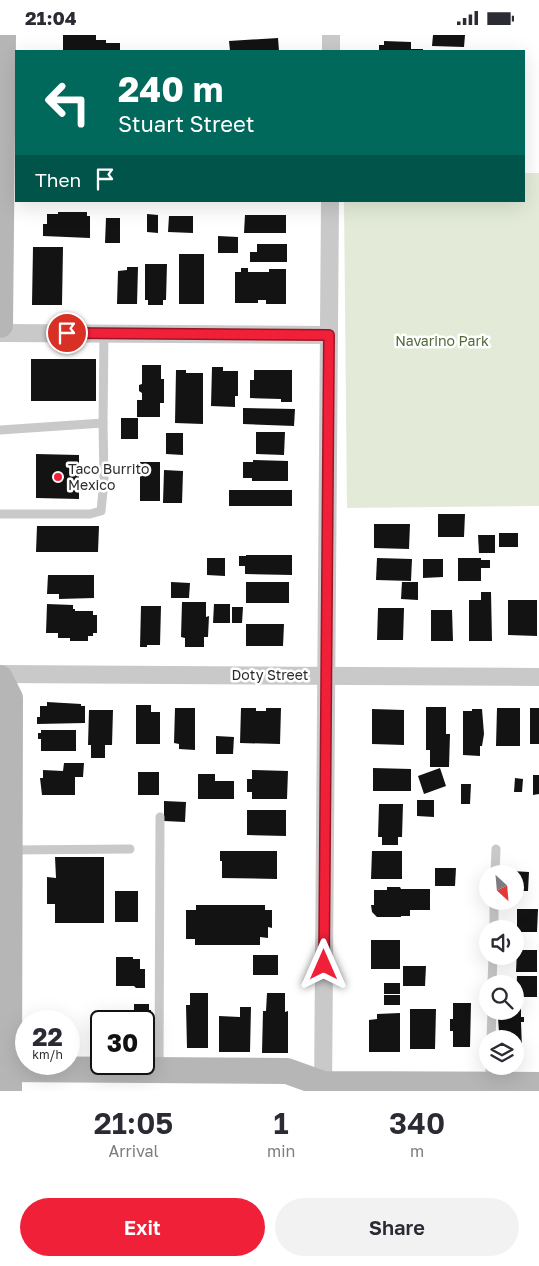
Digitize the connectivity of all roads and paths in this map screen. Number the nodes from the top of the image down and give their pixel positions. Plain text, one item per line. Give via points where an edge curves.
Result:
1 (2, 35) edge
2 (331, 35) edge
3 (331, 50) edge
4 (330, 202) edge
5 (0, 325) edge
6 (0, 333) edge
7 (104, 333) junction
8 (329, 335) junction
9 (103, 423) junction
10 (0, 430) edge
11 (0, 514) edge
12 (326, 675) junction
13 (0, 676) edge
14 (539, 677) edge
15 (160, 817) dead end
16 (130, 849) dead end
17 (496, 849) dead end
18 (9, 850) junction
19 (495, 865) edge
20 (159, 1071) junction
21 (6, 1076) edge
22 (490, 1081) edge
23 (539, 1085) edge
24 (317, 1089) edge

1 - 5 main road
2 - 3 street
4 - 8 street
6 - 7 street
7 - 8 street
7 - 9 lane
8 - 12 street
9 - 10 lane
9 - 11 lane via 101,511 90,514
12 - 13 street, Doty Street
12 - 14 street, Doty Street
12 - 24 street
13 - 18 main road via 10,698
15 - 20 lane
16 - 18 lane
17 - 19 lane
18 - 21 main road
20 - 21 main road
20 - 24 main road via 287,1071
22 - 23 main road
22 - 24 main road

